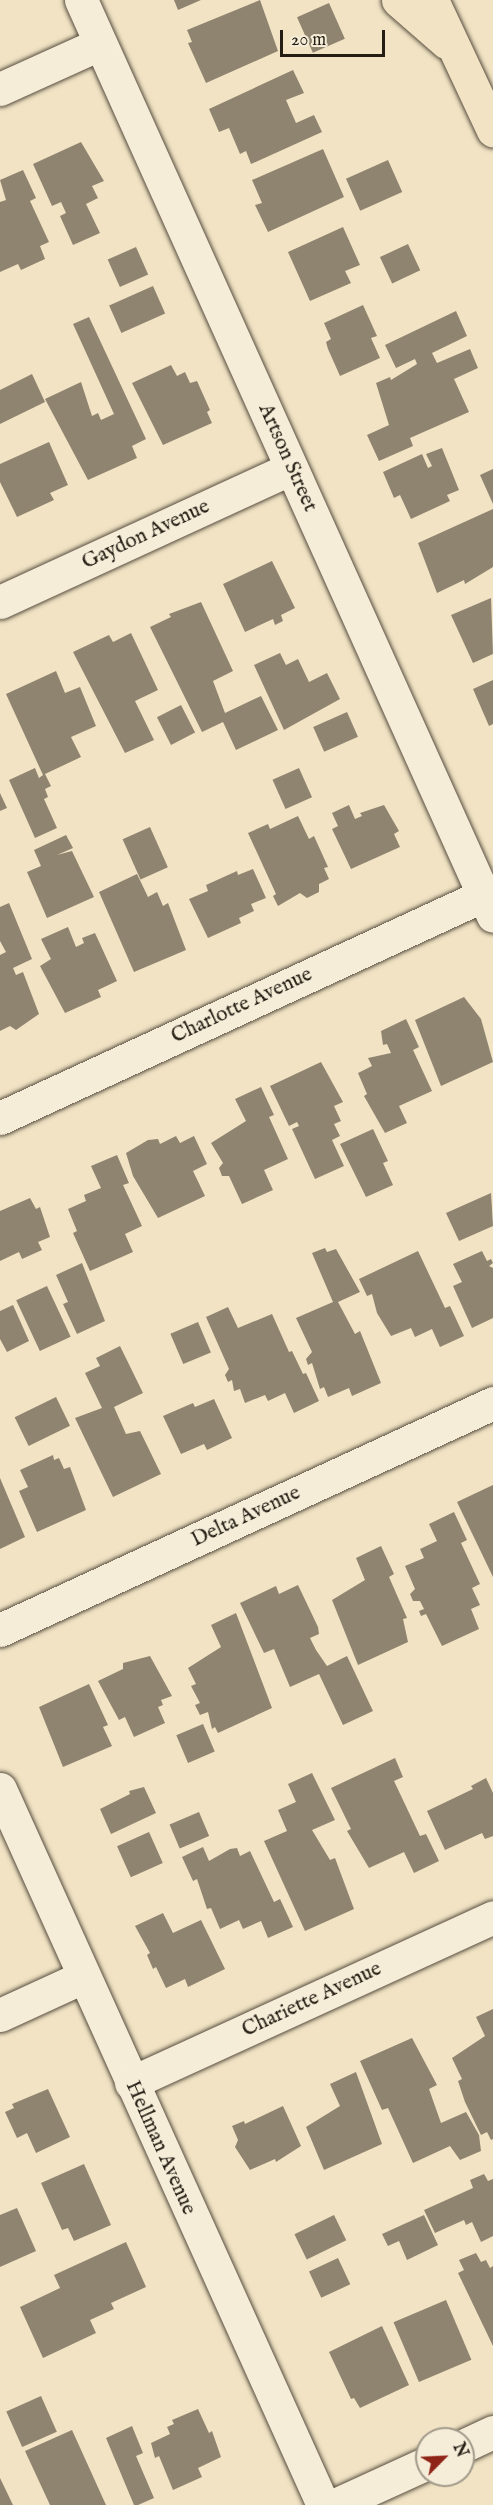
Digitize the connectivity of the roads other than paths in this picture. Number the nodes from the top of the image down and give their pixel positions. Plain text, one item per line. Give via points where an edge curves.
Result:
1 (81, 0) edge
2 (398, 0) edge
3 (432, 0) edge
4 (99, 44) junction
5 (455, 51) junction
6 (0, 89) edge
7 (493, 130) edge
8 (291, 468) junction
9 (0, 602) edge
10 (488, 905) edge
11 (0, 1118) edge
12 (493, 1404) edge
13 (0, 1630) edge
14 (0, 1789) edge
15 (493, 1917) edge
16 (84, 1977) junction
17 (0, 2015) edge
18 (131, 2083) junction
19 (493, 2432) edge
20 (475, 2440) edge
21 (415, 2468) edge
22 (323, 2505) edge
23 (335, 2505) edge

1 - 4 street, Artson Street
2 - 5 highway
3 - 5 highway
4 - 6 street
4 - 8 street, Artson Street
5 - 7 highway
8 - 9 street, Gaydon Avenue
8 - 10 street, Artson Street
10 - 11 street, Charlotte Avenue
12 - 13 street, Delta Avenue
14 - 16 street, Hellman Avenue
15 - 18 street, Chariette Avenue
16 - 17 street
16 - 18 street, Hellman Avenue
18 - 22 street, Hellman Avenue
19 - 20 street
21 - 23 street

